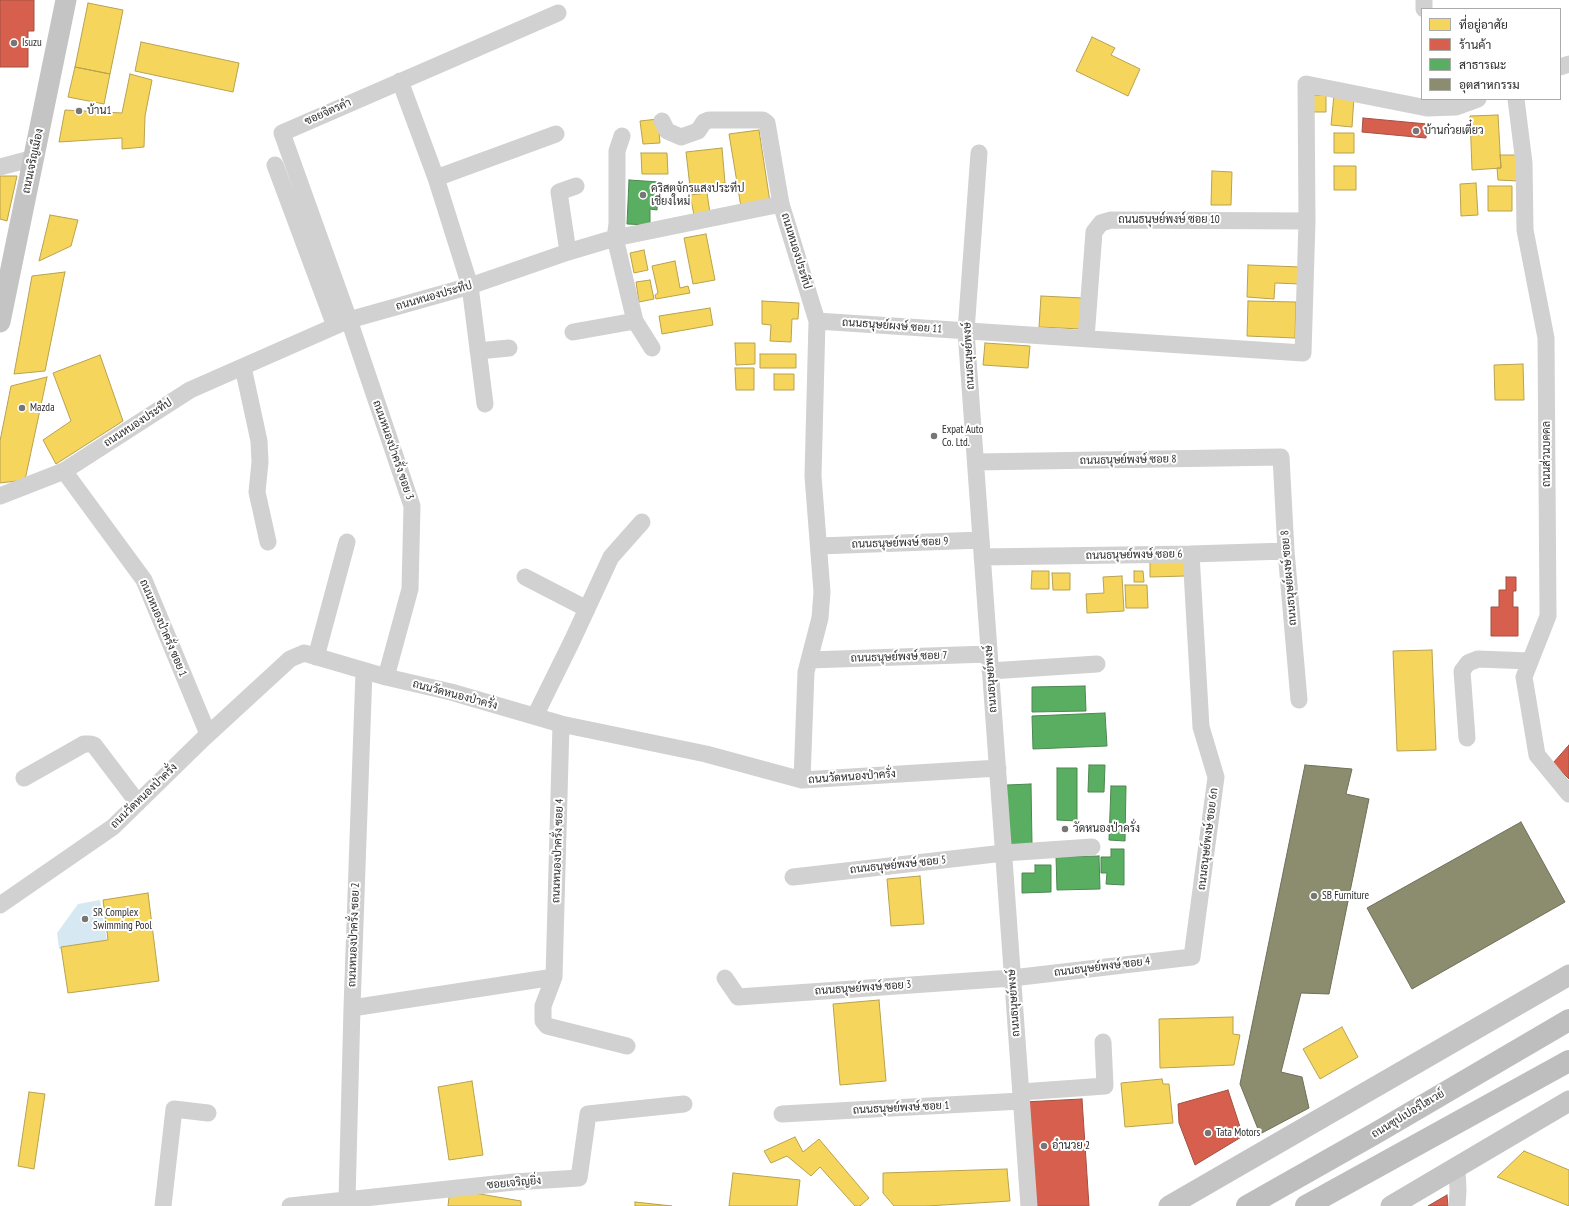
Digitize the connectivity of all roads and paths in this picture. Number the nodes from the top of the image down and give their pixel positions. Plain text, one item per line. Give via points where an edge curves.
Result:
1 (66, 0) edge
2 (558, 14) dead end
3 (400, 81) junction
4 (1475, 100) edge
5 (1516, 100) edge
6 (1426, 104) edge
7 (662, 121) dead end
8 (556, 134) dead end
9 (622, 136) dead end
10 (979, 153) dead end
11 (34, 158) junction
12 (275, 165) dead end
13 (0, 167) edge
14 (436, 178) junction
15 (576, 186) dead end
16 (781, 204) junction
17 (1307, 221) junction
18 (615, 238) junction
19 (568, 252) junction
20 (470, 286) junction
21 (635, 321) junction
22 (817, 321) junction
23 (0, 322) edge
24 (342, 323) junction
25 (966, 331) junction
26 (573, 332) dead end
27 (1086, 338) junction
28 (509, 348) dead end
29 (652, 348) dead end
30 (478, 350) junction
31 (243, 367) junction
32 (485, 404) dead end
33 (1281, 457) joint
34 (976, 462) junction
35 (64, 471) junction
36 (0, 496) edge
37 (642, 522) dead end
38 (981, 540) junction
39 (268, 542) dead end
40 (347, 542) dead end
41 (819, 546) junction
42 (1286, 551) junction
43 (1191, 554) junction
44 (982, 557) junction
45 (525, 577) dead end
46 (587, 609) junction
47 (989, 654) junction
48 (316, 657) junction
49 (809, 660) junction
50 (1530, 661) junction
51 (1098, 664) dead end
52 (364, 671) junction
53 (990, 671) junction
54 (386, 677) junction
55 (1299, 700) dead end
56 (535, 716) junction
57 (561, 724) junction
58 (208, 734) junction
59 (1467, 738) dead end
60 (998, 768) junction
61 (24, 778) dead end
62 (795, 778) junction
63 (1569, 794) edge
64 (138, 803) junction
65 (1092, 846) dead end
66 (1004, 854) junction
67 (792, 877) dead end
68 (0, 905) edge
69 (1192, 957) joint
70 (1569, 975) edge
71 (554, 977) junction
72 (726, 978) dead end
73 (1012, 978) junction
74 (352, 1008) junction
75 (1569, 1020) edge
76 (1103, 1042) dead end
77 (627, 1046) dead end
78 (1569, 1061) edge
79 (1021, 1097) junction
80 (1569, 1101) edge
81 (684, 1104) dead end
82 (208, 1113) dead end
83 (782, 1114) dead end
84 (1457, 1167) junction
85 (347, 1200) junction
86 (163, 1206) edge
87 (290, 1206) edge
88 (1029, 1206) edge
89 (1169, 1206) edge
90 (1247, 1206) edge
91 (1306, 1206) edge
92 (1391, 1206) edge
93 (1457, 1206) edge

1 - 11 main road, ถนนเจริญเมือง
2 - 3 street, ซอยจิตรคำ
3 - 14 street
3 - 24 street, ซอยจิตรคำ via 282,133
4 - 6 street via 1456,107
5 - 50 street, ถนนส่วนบคคล via 1524,163 1525,230 1546,338 1548,616
6 - 17 street via 1306,84
7 - 16 street via 667,131 681,137 698,131 704,122 709,120 766,121
8 - 14 street
9 - 18 street via 617,151
10 - 25 street, ถนนธนุษย์พงษ์
11 - 13 street
11 - 23 main road, ถนนเจริญเมือง
12 - 24 street
14 - 20 street
15 - 19 street via 559,192
16 - 18 street, ถนนหนองประทีป
16 - 22 street, ถนนหนองประทีป
17 - 27 street, ถนนธนุษย์พงษ์ ซอย 10 via 1111,220 1101,223 1094,232
17 - 27 street via 1303,353
18 - 19 street, ถนนหนองประทีป
18 - 21 street
19 - 20 street, ถนนหนองประทีป
20 - 24 street, ถนนหนองประทีป
20 - 30 street
21 - 26 street
21 - 29 street
22 - 25 street, ถนนธนุษย์ผงษ์ ซอย 11
22 - 41 street, ถนนหนองประทีป via 813,476
24 - 31 street, ถนนหนองประทีป
24 - 54 street, ถนนหนองป่าครั่ง ซอย 3 via 412,506 410,589
25 - 27 street
25 - 34 street, ถนนธนุษย์พงษ์
28 - 30 street
30 - 32 street
31 - 35 street, ถนนหนองประทีป via 190,390
31 - 39 street via 258,441 260,462 257,492
33 - 34 street, ถนนธนุษย์พงษ์ ซอย 8
33 - 42 street, ถนนธนุษย์ผงษ์ ซอย 8
34 - 38 street, ถนนธนุษย์พงษ์
35 - 36 street, ถนนหนองประทีป
35 - 58 street, ถนนหนองป่าครั่ง ซอย 1 via 144,580
37 - 46 street via 611,556
38 - 41 street, ถนนธนุษย์พงษ์ ซอย 9
38 - 44 street, ถนนธนุษย์พงษ์
40 - 48 street
41 - 49 street, ถนนหนองประทีป via 822,592 820,618
42 - 43 street, ถนนธนุษย์พงษ์ ซอย 6
42 - 55 street, ถนนธนุษย์ผงษ์ ซอย 8
43 - 44 street, ถนนธนุษย์พงษ์ ซอย 6
43 - 69 street, ถนนธนุษย์พงษ์ ซอย 6ก via 1201,727 1216,777
44 - 47 street, ถนนธนุษย์พงษ์
45 - 46 street
46 - 56 street
47 - 49 street, ถนนธนุษย์พงษ์ ซอย 7
47 - 53 street, ถนนธนุษย์พงษ์
48 - 52 street, ถนนวัดหนองป่าครั่ง
48 - 58 street, ถนนวัดหนองป่าครั่ง via 304,653 290,659
49 - 62 street, ถนนหนองประทีป
50 - 59 street via 1478,659 1468,663 1462,670
50 - 63 street, ถนนส่วนบคคล via 1524,678 1537,755
51 - 53 street
52 - 54 street, ถนนวัดหนองป่าครั่ง
52 - 74 street, ถนนหนองป่าครั่ง ซอย 2
53 - 60 street, ถนนธนุษย์พงษ์
54 - 56 street, ถนนวัดหนองป่าครั่ง
56 - 57 street, ถนนวัดหนองป่าครั่ง
57 - 62 street, ถนนวัดหนองป่าครั่ง via 706,754
57 - 71 street, ถนนหนองป่าครั่ง ซอย 4
58 - 64 street, ถนนวัดหนองป่าครั่ง
60 - 62 street, ถนนวัดหนองป่าครั่ง
60 - 66 street, ถนนธนุษย์พงษ์
61 - 64 street via 84,744 90,744 94,745
64 - 68 street, ถนนวัดหนองป่าครั่ง via 113,827
65 - 66 street, ถนนธนุษย์พงษ์ ซอย 5
66 - 67 street, ถนนธนุษย์พงษ์ ซอย 5
66 - 73 street, ถนนธนุษย์พงษ์
69 - 73 street, ถนนธนุษย์พงษ์ ซอย 4
70 - 89 main road
71 - 74 street
71 - 77 street, ถนนหนองป่าครั่ง ซอย 4 via 543,1006 543,1020 547,1026
72 - 73 street, ถนนธนุษย์พงษ์ ซอย 3 via 738,998
73 - 79 street, ถนนธนุษย์พงษ์
74 - 85 street, ถนนหนองป่าครั่ง ซอย 2
75 - 90 highway, ถนนซุปเปอร์ไฮเวย์
76 - 79 street, ถนนธนุษย์พงษ์ ซอย 1 via 1105,1086
78 - 91 highway
79 - 83 street, ถนนธนุษย์พงษ์ ซอย 1
79 - 88 street, ถนนธนุษย์พงษ์
80 - 84 main road
81 - 85 street, ซอยเจริญยิ่ง via 588,1114 580,1178 514,1182
82 - 86 street via 174,1109
84 - 92 main road
84 - 93 street
85 - 87 street, ซอยเจริญยิ่ง

